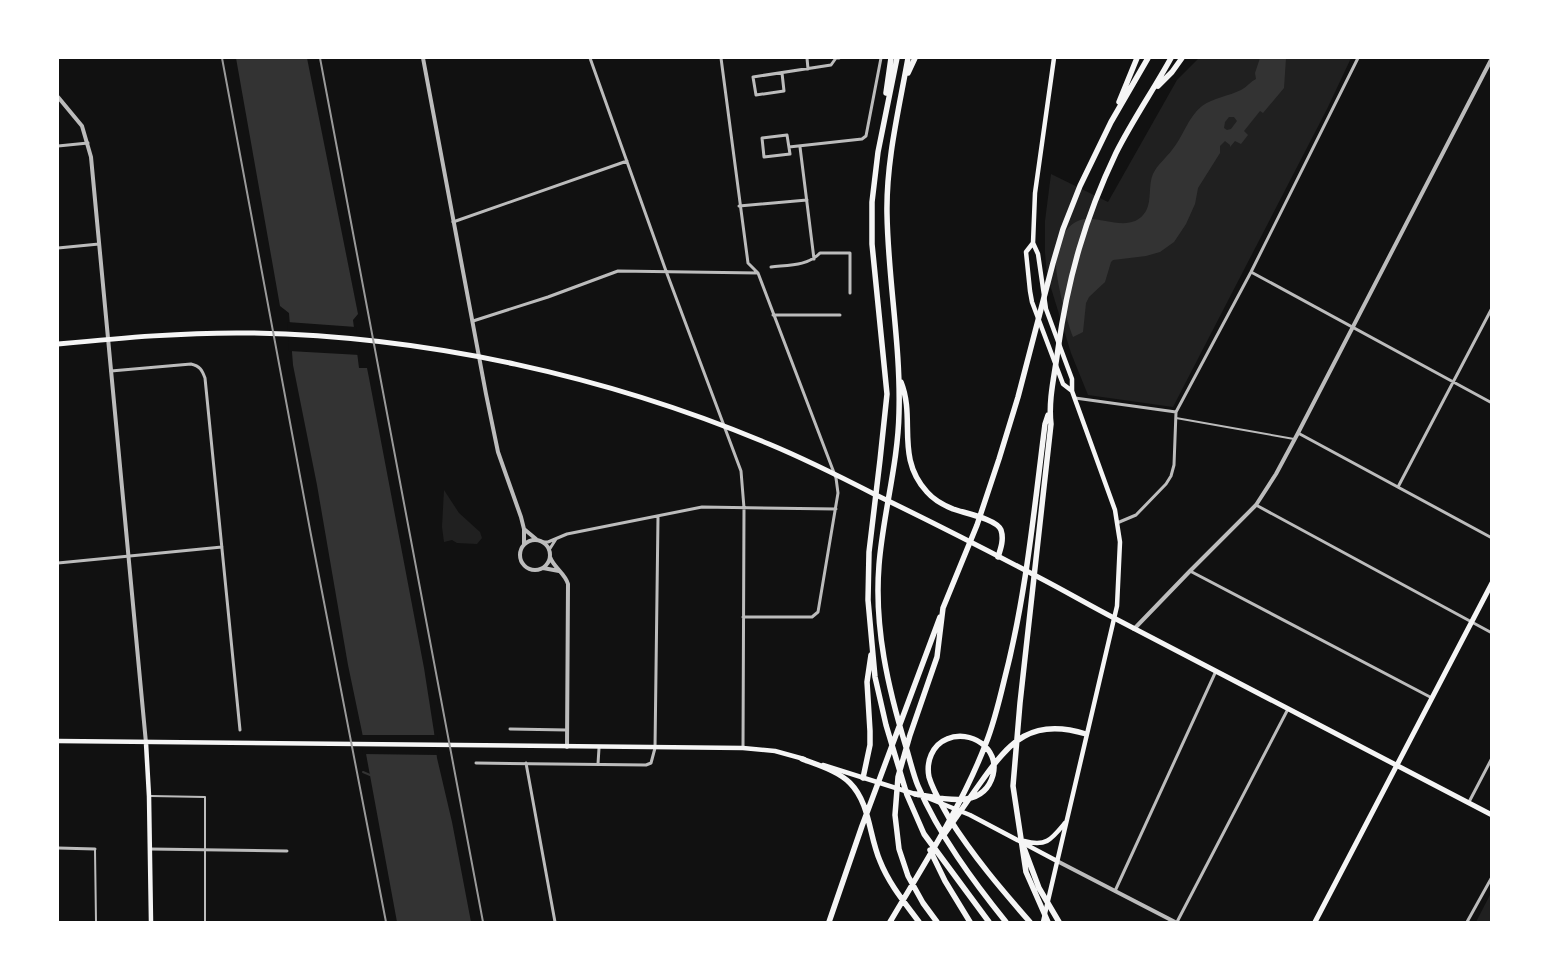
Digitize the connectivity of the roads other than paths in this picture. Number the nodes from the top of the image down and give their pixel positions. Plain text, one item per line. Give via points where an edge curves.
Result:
1 (423, 58) edge
2 (590, 58) edge
3 (721, 58) edge
4 (807, 58) edge
5 (839, 58) edge
6 (881, 58) edge
7 (891, 58) edge
8 (897, 58) edge
9 (908, 58) edge
10 (915, 58) edge
11 (1054, 58) edge
12 (1138, 58) edge
13 (1148, 58) edge
14 (1171, 58) edge
15 (1182, 58) edge
16 (1358, 58) edge
17 (1492, 58) edge
18 (808, 69) junction
19 (782, 73) junction
20 (904, 81) junction
21 (1152, 91) junction
22 (58, 97) edge
23 (1111, 122) junction
24 (88, 143) junction
25 (58, 146) edge
26 (800, 146) junction
27 (789, 148) junction
28 (878, 152) junction
29 (627, 161) junction
30 (807, 200) junction
31 (739, 206) junction
32 (453, 222) junction
33 (1033, 243) junction
34 (99, 244) junction
35 (58, 248) edge
36 (814, 259) junction
37 (771, 267) dead end
38 (666, 271) junction
39 (1251, 272) junction
40 (758, 273) junction
41 (850, 293) dead end
42 (1492, 308) edge
43 (773, 315) junction
44 (840, 315) dead end
45 (473, 321) junction
46 (1352, 328) junction
47 (58, 344) edge
48 (111, 371) junction
49 (899, 378) junction
50 (1452, 382) junction
51 (1072, 391) junction
52 (1076, 398) junction
53 (1492, 403) edge
54 (1049, 412) junction
55 (1176, 412) junction
56 (1176, 418) junction
57 (1298, 433) junction
58 (1294, 439) junction
59 (1398, 487) junction
60 (1256, 505) junction
61 (744, 508) junction
62 (836, 509) junction
63 (658, 517) junction
64 (1118, 523) junction
65 (524, 529) junction
66 (556, 538) junction
67 (1492, 538) edge
68 (536, 540) junction
69 (543, 542) junction
70 (524, 544) junction
71 (222, 547) junction
72 (549, 550) junction
73 (128, 556) junction
74 (998, 557) junction
75 (550, 558) junction
76 (58, 563) edge
77 (542, 568) junction
78 (559, 571) junction
79 (1190, 571) junction
80 (1492, 583) edge
81 (943, 608) junction
82 (743, 617) junction
83 (1113, 618) junction
84 (1471, 622) junction
85 (1134, 629) junction
86 (1492, 633) edge
87 (872, 648) junction
88 (1216, 671) junction
89 (1432, 698) junction
90 (1288, 709) junction
91 (510, 729) dead end
92 (240, 730) dead end
93 (567, 730) junction
94 (1086, 734) junction
95 (58, 742) edge
96 (146, 743) junction
97 (567, 747) junction
98 (599, 748) junction
99 (655, 748) junction
100 (743, 748) junction
101 (802, 758) junction
102 (1492, 758) edge
103 (476, 763) dead end
104 (526, 763) junction
105 (598, 764) junction
106 (1396, 764) junction
107 (863, 778) junction
108 (915, 794) junction
109 (149, 796) junction
110 (1468, 803) junction
111 (1492, 815) edge
112 (1066, 822) junction
113 (924, 834) junction
114 (1020, 840) junction
115 (1033, 846) junction
116 (58, 848) edge
117 (95, 849) joint
118 (150, 849) junction
119 (204, 850) junction
120 (287, 850) dead end
121 (1057, 861) junction
122 (925, 862) junction
123 (1492, 876) edge
124 (1115, 891) junction
125 (96, 922) edge
126 (151, 922) edge
127 (205, 922) edge
128 (555, 922) edge
129 (829, 922) edge
130 (890, 922) edge
131 (919, 922) edge
132 (937, 922) edge
133 (970, 922) edge
134 (988, 922) edge
135 (1006, 922) edge
136 (1030, 922) edge
137 (1043, 922) edge
138 (1048, 922) edge
139 (1059, 922) edge
140 (1176, 922) edge
141 (1315, 922) edge
142 (1467, 922) edge

1 - 32 street
2 - 29 street
3 - 31 street
4 - 18 street
5 - 18 street via 831,65
6 - 26 street via 866,136
7 - 28 highway
8 - 28 highway
9 - 20 highway
10 - 20 highway
11 - 33 main road via 1035,192
12 - 23 highway
13 - 23 highway
14 - 21 highway
15 - 21 highway
16 - 39 street
17 - 46 street
18 - 19 street
19 - 19 street via 784,91 756,95 753,76
20 - 49 highway via 889,164 887,198 888,254
21 - 54 highway via 1117,151 1084,228 1067,291
22 - 24 street via 77,119
23 - 81 highway via 1063,229 999,460
24 - 25 street
24 - 34 street
26 - 27 street
26 - 30 street
27 - 27 street via 788,135 762,138 764,158 790,154
28 - 87 highway via 872,202 872,244 886,394 869,552
29 - 32 street
29 - 38 street
30 - 31 street
30 - 36 street
31 - 40 street via 748,263
32 - 45 street
33 - 51 main road via 1038,254 1046,309 1072,379
33 - 51 main road via 1026,252 1032,302 1063,384
34 - 35 street
34 - 48 street
36 - 37 street
36 - 41 street via 820,253 850,253
38 - 40 street
38 - 45 street via 618,271
38 - 61 street via 741,471
39 - 46 street
39 - 55 street
40 - 43 street
42 - 50 street
43 - 44 street
43 - 62 street via 836,478
45 - 65 street via 498,452
46 - 50 street
46 - 57 street
47 - 74 main road via 215,333 262,333 407,345 502,361 665,405 739,432 797,456
48 - 71 street via 191,364 202,369
48 - 73 street
49 - 74 highway via 906,394 909,459 921,485 932,498 946,506 998,526 1002,532
49 - 135 highway via 897,446 878,582 880,631 888,680 918,786 949,843
50 - 53 street
50 - 59 street
51 - 52 main road
52 - 55 street
52 - 64 main road
54 - 114 highway via 1051,424 1014,768
54 - 122 highway via 1014,638 992,726 976,768
55 - 56 street
56 - 58 lane
56 - 64 street via 1171,476 1136,515
57 - 58 street
57 - 59 street
58 - 60 street
59 - 67 street
60 - 79 street
60 - 84 street
61 - 62 street
61 - 63 street via 702,507
61 - 82 street
62 - 82 street via 815,616
63 - 66 street
63 - 99 street
64 - 83 main road via 1119,581
65 - 68 street
65 - 70 street
66 - 69 street
66 - 72 street
68 - 69 street
68 - 70 street
69 - 72 street
70 - 77 street via 520,553 522,563 530,569
71 - 73 street
71 - 92 street
72 - 75 street
73 - 76 street
73 - 96 street
74 - 83 main road
75 - 77 street
75 - 78 street
77 - 78 street
78 - 93 street via 568,584
79 - 85 street
79 - 89 street
80 - 84 main road
81 - 129 highway
81 - 132 highway via 937,657 903,757 895,804 899,849 908,876
82 - 100 street
83 - 85 main road
83 - 94 main road
84 - 86 street
84 - 89 main road
85 - 88 main road
87 - 107 highway via 866,682 870,746
87 - 113 highway via 886,725
88 - 90 main road
88 - 124 street
89 - 106 main road
90 - 106 main road
90 - 140 street
91 - 93 street
93 - 97 street
94 - 112 main road
94 - 122 highway via 1063,728 1043,730 1014,742 999,757
95 - 96 main road
96 - 97 main road
96 - 109 main road
97 - 98 main road
98 - 99 main road
98 - 105 street
99 - 100 main road
99 - 105 street via 651,763 646,765
100 - 101 main road
101 - 107 main road
101 - 131 highway via 837,774 856,790 884,870
102 - 110 street
103 - 104 street
104 - 105 street
104 - 128 street
106 - 110 main road
106 - 141 main road
107 - 108 main road
108 - 115 main road via 951,806
108 - 136 highway via 947,798 967,799 976,797 988,787 994,772 994,760 987,748 967,737 953,737 933,750 929,777 934,788 944,809 972,853
109 - 118 main road
109 - 119 lane via 205,797
110 - 111 main road
112 - 115 main road via 1049,840
112 - 121 main road
113 - 133 highway via 933,858
113 - 134 highway
114 - 138 highway via 1029,880
114 - 139 highway via 1040,888
115 - 121 main road
116 - 117 street
117 - 125 lane
118 - 119 street
118 - 126 main road
119 - 120 street
119 - 127 lane
121 - 124 street
121 - 137 main road
122 - 130 highway
123 - 142 street
124 - 140 street

